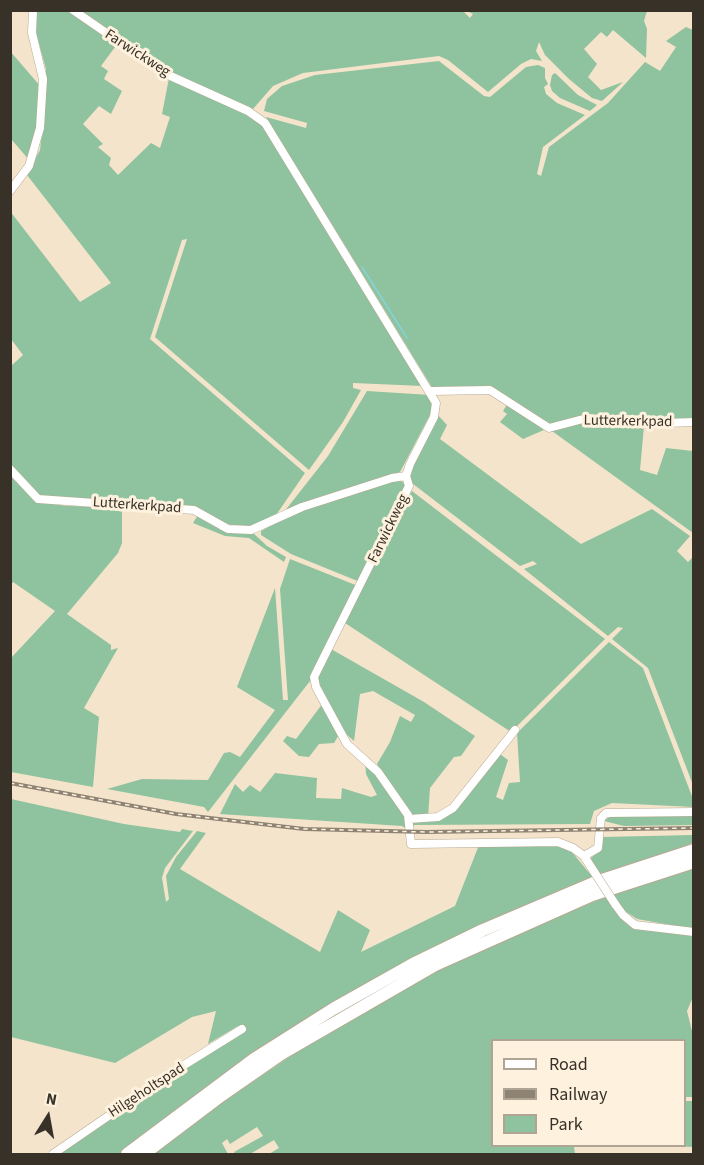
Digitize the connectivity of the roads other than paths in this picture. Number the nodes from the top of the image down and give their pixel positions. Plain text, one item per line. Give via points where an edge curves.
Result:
1 (33, 10) edge
2 (73, 10) edge
3 (10, 191) edge
4 (431, 391) junction
5 (693, 422) edge
6 (10, 469) edge
7 (406, 476) junction
8 (515, 730) dead end
9 (693, 812) edge
10 (409, 819) junction
11 (693, 850) edge
12 (584, 856) junction
13 (693, 862) edge
14 (693, 932) edge
15 (242, 1029) dead end
16 (53, 1155) edge
17 (127, 1155) edge
18 (144, 1155) edge

1 - 3 street via 32,33 42,79 40,128 29,166
2 - 4 street, Farwickweg via 166,74 248,111 265,123
4 - 5 street, Lutterkerkpad via 490,390 549,428 587,418 637,424
4 - 7 street, Farwickweg via 436,412
6 - 7 street, Lutterkerkpad via 38,499 194,510 228,529 251,530 302,507
7 - 10 street, Farwickweg via 409,486 314,682 350,750 378,772
8 - 10 street via 453,808 438,817
9 - 12 street via 606,813 601,818 598,848
10 - 12 street, Farwickweg via 408,840 413,845 552,842 567,844
11 - 17 highway via 586,886 413,964 254,1059
12 - 14 street, bridge via 622,915 635,925
13 - 18 highway via 592,895 435,965 281,1054
15 - 16 street, Hilgeholtspad

